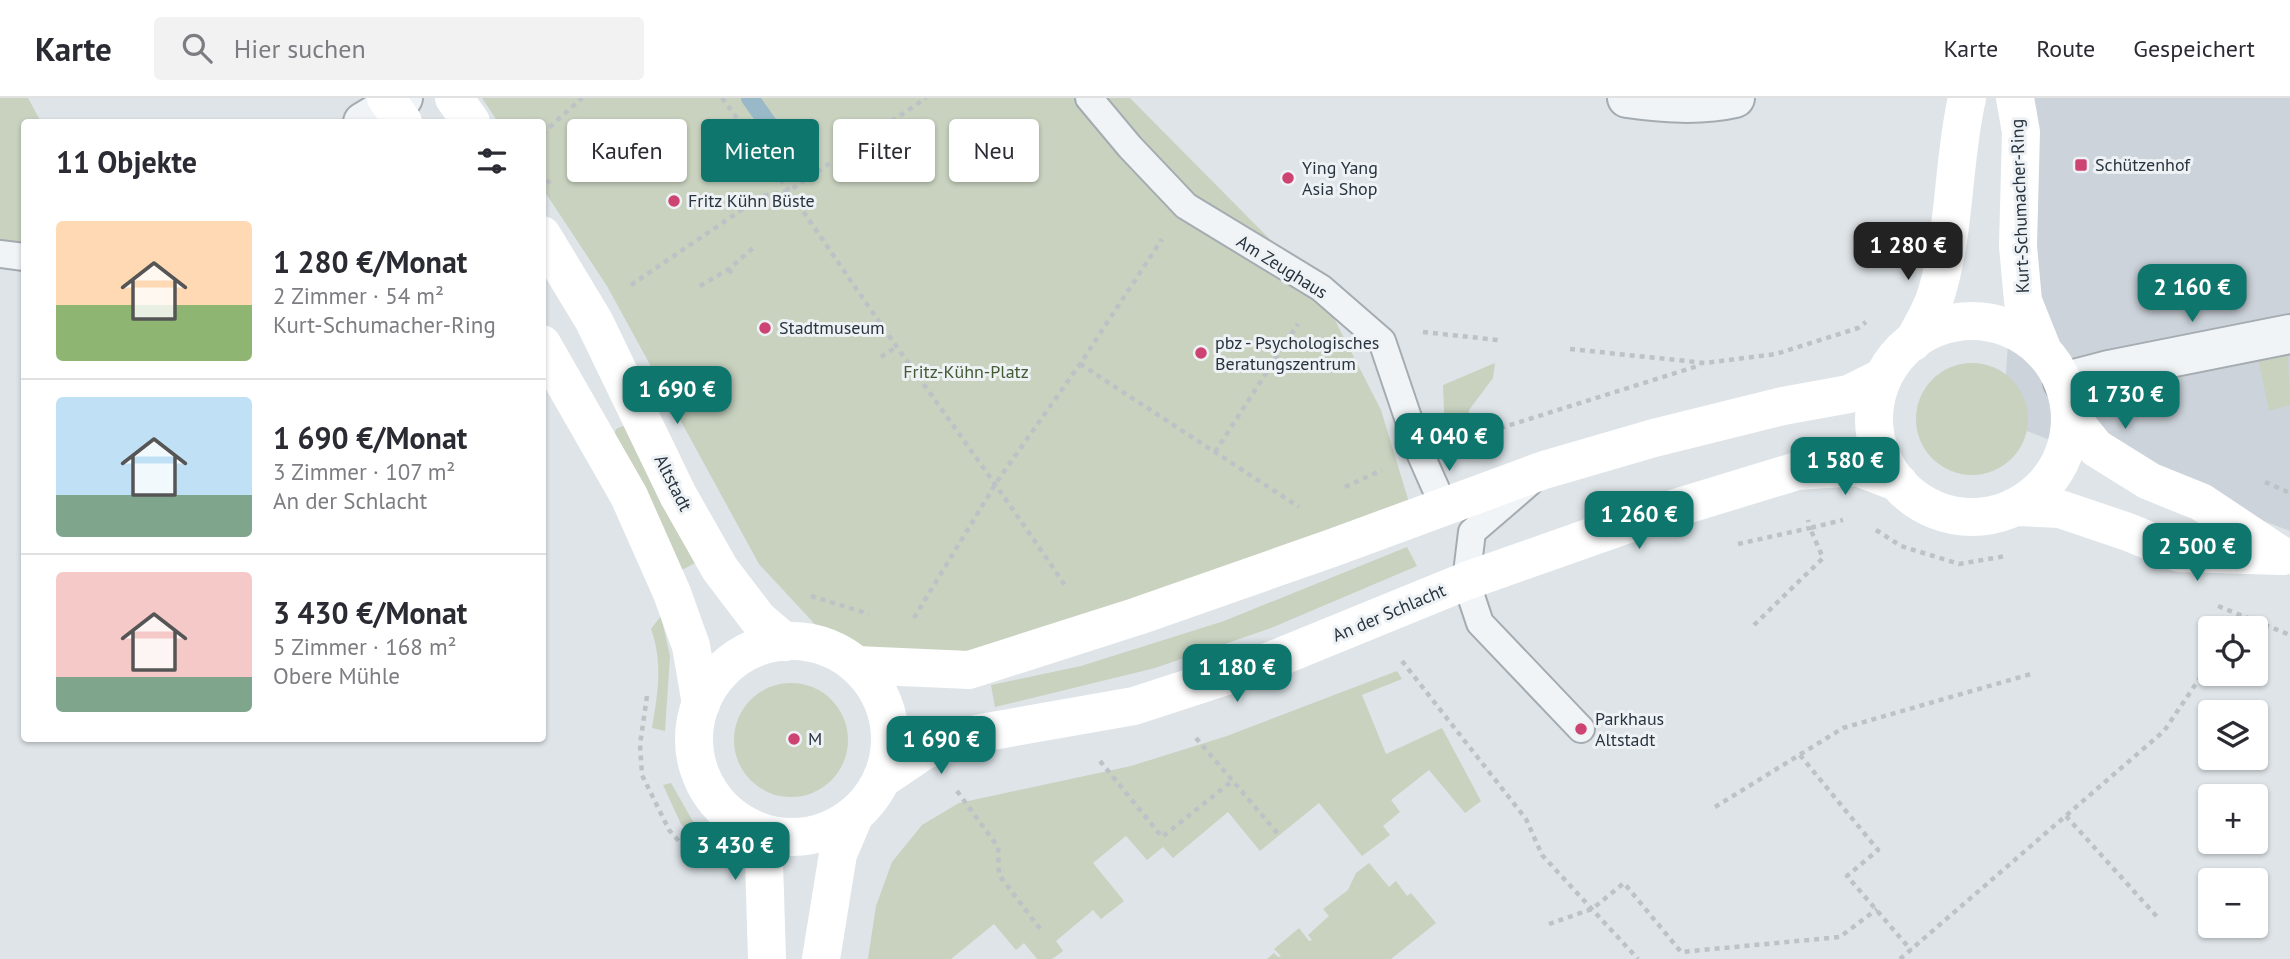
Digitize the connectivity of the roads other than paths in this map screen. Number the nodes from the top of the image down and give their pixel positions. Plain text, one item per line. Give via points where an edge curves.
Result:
1 (454, 98) edge
2 (1089, 98) edge
3 (1627, 98) edge
4 (1735, 98) edge
5 (1966, 98) edge
6 (2015, 98) edge
7 (469, 119) edge
8 (546, 242) edge
9 (0, 254) edge
10 (21, 257) edge
11 (2290, 334) edge
12 (1913, 342) junction
13 (546, 351) edge
14 (1883, 377) junction
15 (2059, 383) junction
16 (1544, 470) junction
17 (1899, 483) junction
18 (1444, 507) junction
19 (2017, 507) junction
20 (2286, 558) edge
21 (1466, 581) junction
22 (785, 642) junction
23 (856, 665) junction
24 (701, 704) junction
25 (1581, 729) dead end
26 (882, 779) junction
27 (855, 814) junction
28 (747, 825) junction
29 (767, 959) edge
30 (821, 959) edge

1 - 7 street
2 - 18 lane, Am Zeughaus via 1186,206 1321,288 1382,341 1420,453
3 - 4 street via 1658,103
5 - 12 street via 1949,238 1935,300
6 - 15 street, Kurt-Schumacher-Ring via 2021,132 2018,246 2023,301
8 - 22 street, Altstadt via 594,321 678,495 720,569 758,618
9 - 10 lane
11 - 15 street
12 - 14 street
12 - 15 street via 1942,326 1985,321 2024,337
13 - 24 street via 629,496 691,646
14 - 16 street via 1849,394 1783,406
14 - 17 street via 1874,399 1872,425 1876,447
15 - 19 street via 2067,440 2059,463 2040,490
15 - 20 street via 2096,448 2149,481 2201,502
16 - 18 street
16 - 21 lane via 1472,532
17 - 19 street via 1921,501 1961,516 1983,517
17 - 21 street, An der Schlacht via 1857,467 1797,471 1656,514
18 - 23 street via 1138,616 969,670
19 - 20 street via 2060,509 2179,553
21 - 25 lane via 1480,623
21 - 26 street, An der Schlacht via 1260,665 1134,706 981,733 925,750
22 - 23 street via 823,646
22 - 24 street via 761,646 739,657 712,682
23 - 26 street via 876,689 888,717 890,748
24 - 28 street via 694,735 700,772 727,813
26 - 27 street
27 - 28 street via 808,836 776,836
27 - 30 street via 838,854
28 - 29 street via 764,861

